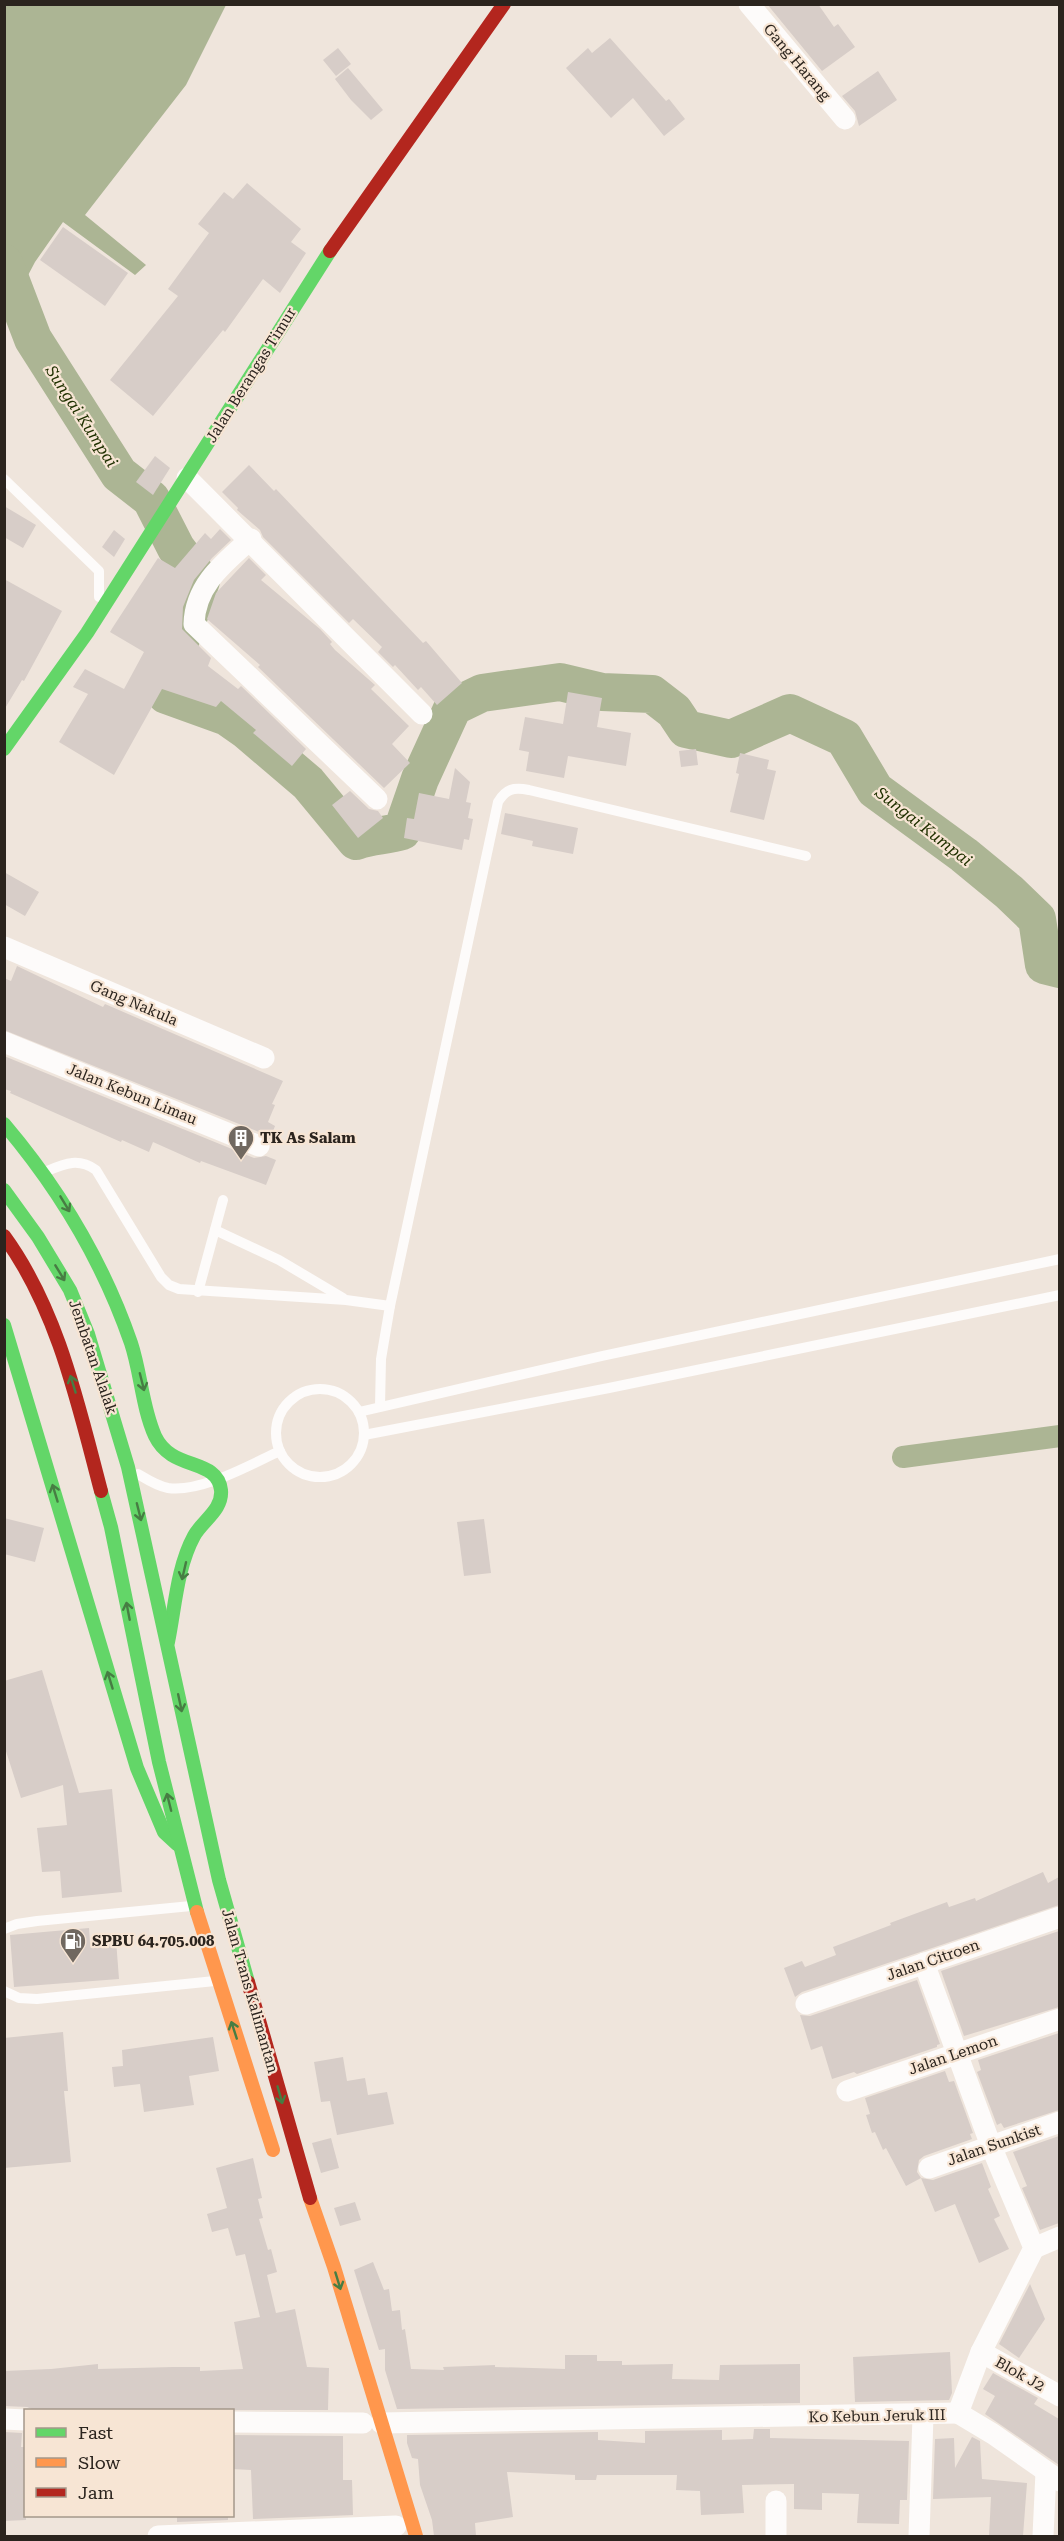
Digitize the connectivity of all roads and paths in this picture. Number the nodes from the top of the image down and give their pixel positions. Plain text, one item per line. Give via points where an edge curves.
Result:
1 (504, 4) edge
2 (748, 4) edge
3 (845, 119) dead end
4 (187, 478) junction
5 (4, 479) edge
6 (251, 539) junction
7 (99, 616) junction
8 (422, 714) dead end
9 (4, 749) edge
10 (377, 799) dead end
11 (806, 856) dead end
12 (4, 947) edge
13 (4, 1042) edge
14 (264, 1058) dead end
15 (4, 1124) edge
16 (259, 1146) dead end
17 (42, 1173) junction
18 (4, 1190) edge
19 (223, 1200) dead end
20 (214, 1230) junction
21 (4, 1236) edge
22 (1059, 1259) edge
23 (198, 1292) junction
24 (1059, 1295) edge
25 (346, 1300) junction
26 (390, 1306) junction
27 (4, 1325) edge
28 (380, 1406) junction
29 (359, 1412) junction
30 (119, 1435) joint
31 (364, 1435) junction
32 (88, 1441) joint
33 (280, 1451) junction
34 (128, 1467) junction
35 (217, 1479) junction
36 (168, 1642) junction
37 (181, 1848) junction
38 (195, 1905) junction
39 (1059, 1917) edge
40 (4, 1929) edge
41 (924, 1963) junction
42 (219, 1980) junction
43 (4, 1991) edge
44 (806, 2004) dead end
45 (1059, 2019) edge
46 (957, 2054) junction
47 (847, 2091) dead end
48 (1059, 2122) edge
49 (991, 2146) junction
50 (277, 2163) dead end
51 (929, 2168) dead end
52 (1051, 2243) edge
53 (981, 2352) junction
54 (1059, 2396) edge
55 (958, 2414) junction
56 (923, 2416) junction
57 (4, 2419) edge
58 (24, 2420) edge
59 (234, 2422) edge
60 (367, 2422) junction
61 (395, 2468) junction
62 (379, 2472) dead end
63 (1053, 2476) edge
64 (776, 2501) dead end
65 (406, 2502) junction
66 (395, 2523) edge
67 (158, 2536) edge
68 (417, 2536) edge
69 (776, 2536) edge
70 (919, 2536) edge
71 (1043, 2536) edge

1 - 4 main road, Jalan Berangas Timur via 340,235
2 - 3 street, Gang Harang
4 - 6 street
4 - 7 main road, Jalan Berangas Timur
5 - 7 lane via 99,571
6 - 8 street
6 - 10 street via 212,574 198,600 194,624
7 - 9 main road, Jalan Berangas Timur
11 - 26 lane via 529,790 516,788 502,796
12 - 14 street, Gang Nakula
13 - 16 street, Jalan Kebun Limau
15 - 17 main road
17 - 23 lane via 74,1162 85,1162 96,1170 161,1277 169,1285
17 -> 35 main road via 69,1211 107,1284 126,1329 154,1432 165,1452 198,1465
18 -> 30 main road, Jembatan Alalak via 70,1290
19 - 20 lane
20 - 23 lane
20 - 25 lane via 279,1260
32 -> 21 main road, Jembatan Alalak via 43,1302
22 - 28 lane
23 - 25 lane
24 - 31 lane
25 - 26 lane
26 - 28 lane via 381,1359
37 -> 27 main road via 164,1832 137,1768
28 - 29 lane
29 - 31 lane
29 - 33 lane via 346,1396 330,1389 312,1389 296,1395 284,1407 277,1424
30 - 34 main road, Jalan Trans Kalimantan
31 - 33 lane via 357,1458 345,1470 328,1477 295,1470
37 -> 32 main road, Jalan Trans Kalimantan via 159,1762 111,1527
33 - 35 lane
34 - 35 lane via 153,1484 169,1488
34 -> 36 main road, Jalan Trans Kalimantan
35 -> 36 main road via 221,1501 194,1536
36 -> 60 main road, Jalan Trans Kalimantan via 219,1880 300,2168 334,2267
37 - 38 main road, Jalan Trans Kalimantan
38 - 40 lane via 37,1921
38 - 42 main road, Jalan Trans Kalimantan
39 - 41 street, Jalan Citroen
41 - 44 street, Jalan Citroen
41 - 46 street, Ko Kebun Jeruk III
42 - 43 lane via 37,1999 19,1998
50 -> 42 main road, Jalan Trans Kalimantan
45 - 46 street, Jalan Lemon
46 - 47 street, Jalan Lemon
46 - 49 street, Ko Kebun Jeruk III
48 - 49 street, Jalan Sunkist
49 - 51 street, Jalan Sunkist
49 - 52 street, Ko Kebun Jeruk III
52 - 53 street, Ko Kebun Jeruk III
53 - 54 street, Blok J2
53 - 55 street, Ko Kebun Jeruk III
55 - 56 street, Ko Kebun Jeruk III
55 - 63 street
56 - 60 street, Ko Kebun Jeruk III
56 - 70 street
57 - 58 street
59 - 60 street, Ko Kebun Jeruk III
60 - 61 main road, Jalan Trans Kalimantan
61 - 62 main road
61 - 65 main road, Jalan Trans Kalimantan
63 - 71 street
64 - 69 street
65 - 66 main road
65 - 68 main road, Jalan Trans Kalimantan
66 - 67 street

